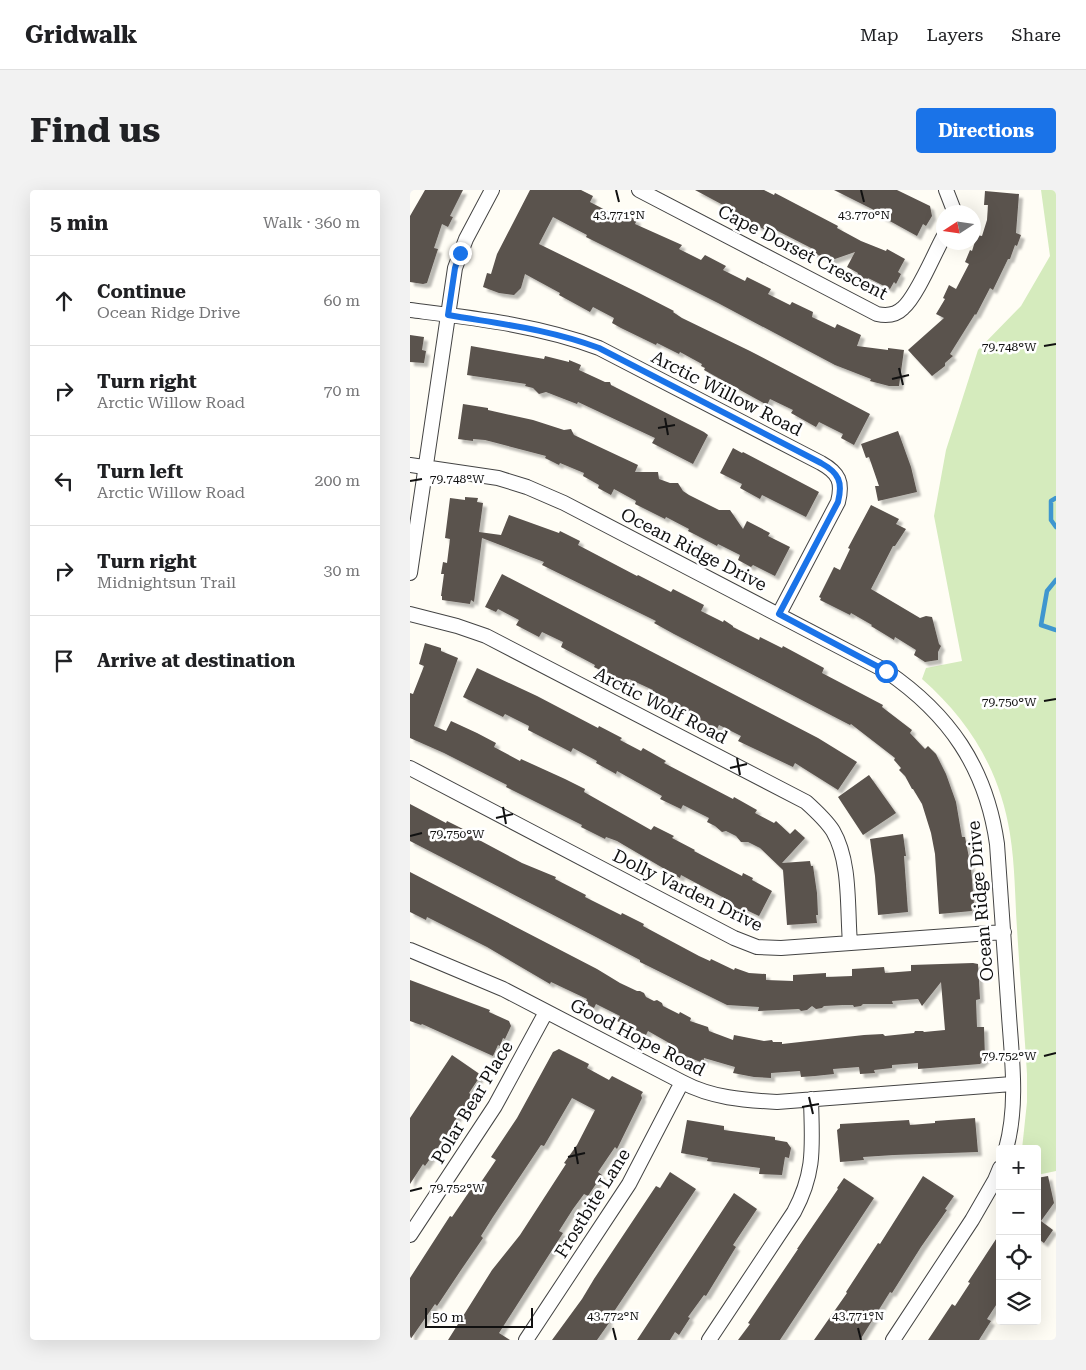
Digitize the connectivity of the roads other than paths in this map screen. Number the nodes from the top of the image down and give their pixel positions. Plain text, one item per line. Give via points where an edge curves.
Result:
1 (492, 190) edge
2 (639, 190) edge
3 (946, 190) edge
4 (952, 205) edge
5 (937, 250) edge
6 (410, 310) edge
7 (448, 315) junction
8 (410, 465) edge
9 (426, 468) junction
10 (410, 572) edge
11 (410, 614) edge
12 (779, 614) junction
13 (410, 768) edge
14 (1004, 932) junction
15 (850, 943) junction
16 (410, 950) edge
17 (546, 1012) junction
18 (682, 1082) junction
19 (1012, 1084) junction
20 (812, 1100) junction
21 (1007, 1145) edge
22 (996, 1178) edge
23 (410, 1235) edge
24 (526, 1340) edge
25 (709, 1340) edge
26 (893, 1340) edge

1 - 7 street via 460,253
2 - 5 street, Cape Dorset Crescent via 877,314 902,310
3 - 4 street
6 - 7 street, Arctic Willow Road
7 - 9 street
7 - 12 street, Arctic Willow Road via 533,328 599,348 835,472 840,481 838,502
8 - 9 street, Ocean Ridge Drive
9 - 10 street
9 - 12 street, Ocean Ridge Drive via 498,478 547,495
11 - 15 street, Arctic Wolf Road via 486,636 806,802 832,829 842,852
12 - 14 street, Ocean Ridge Drive via 902,682 935,712 961,744 986,792 995,826
13 - 15 street, Dolly Varden Drive via 745,943 781,948
14 - 15 street, Dolly Varden Drive
14 - 19 street, Ocean Ridge Drive
16 - 17 street, Good Hope Road via 502,989
17 - 18 street, Good Hope Road
17 - 23 street, Polar Bear Place via 495,1106
18 - 20 street, Good Hope Road via 697,1090 727,1098 777,1102
18 - 24 street, Frostbite Lane via 629,1184
19 - 20 street, Good Hope Road
19 - 21 street, Ocean Ridge Drive via 1011,1127
20 - 25 street via 812,1163 803,1196
22 - 26 street

